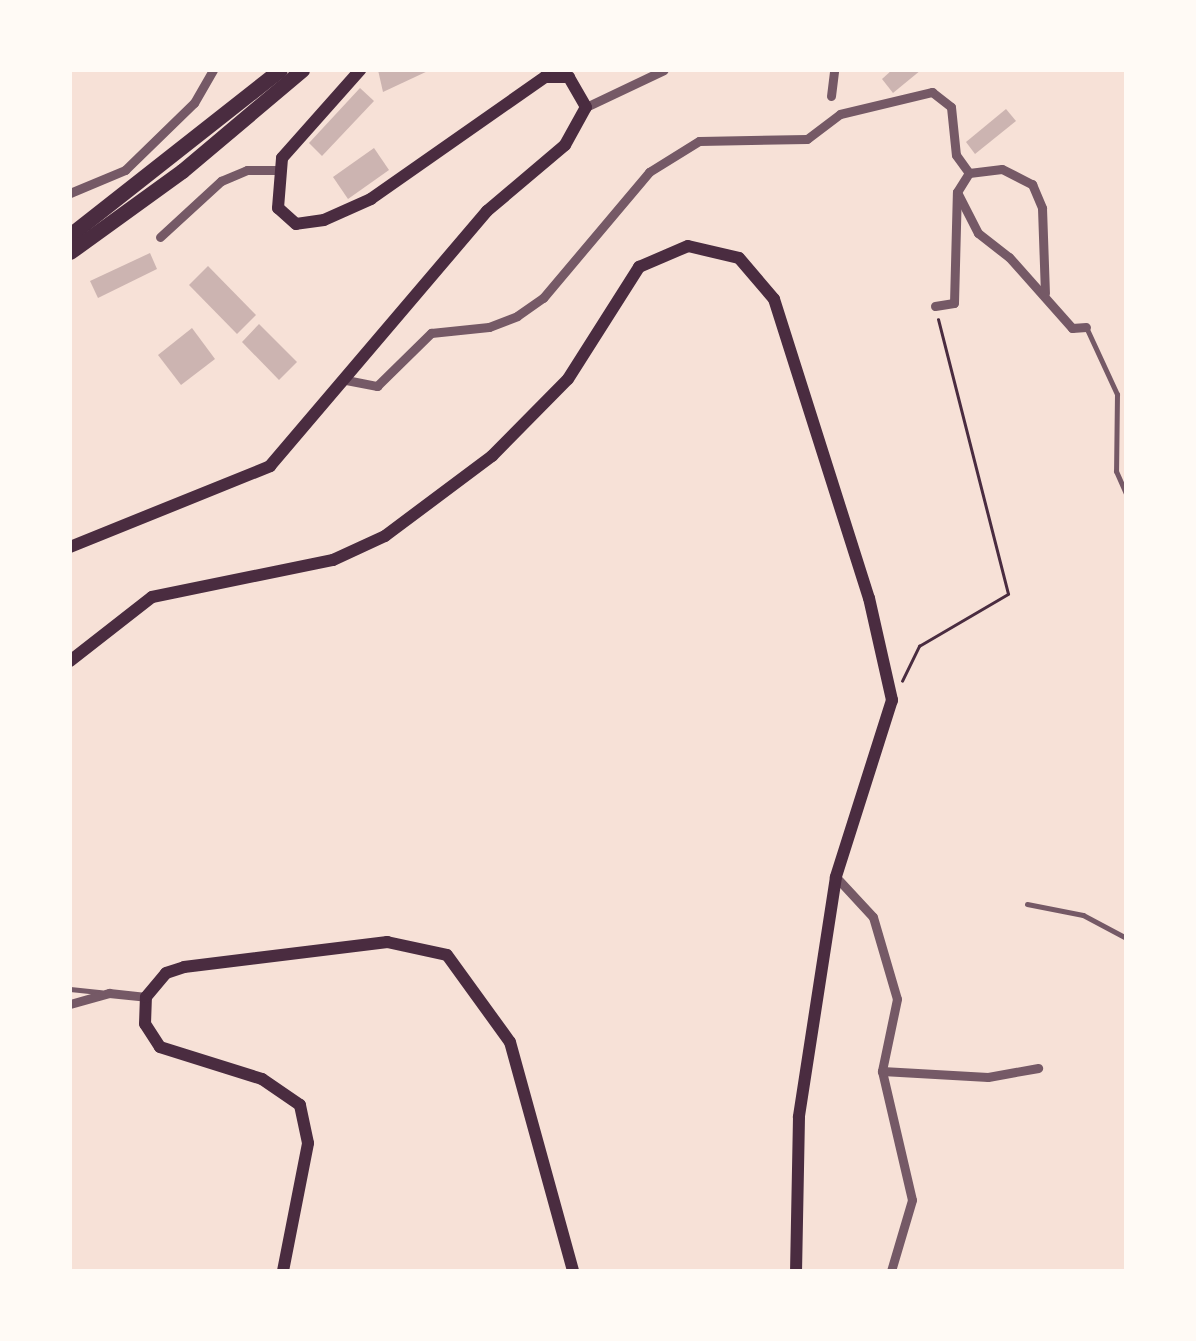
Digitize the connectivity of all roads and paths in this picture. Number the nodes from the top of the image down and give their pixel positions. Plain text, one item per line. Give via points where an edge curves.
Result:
1 (214, 70) edge
2 (280, 70) edge
3 (302, 70) edge
4 (360, 70) edge
5 (664, 70) edge
6 (834, 70) edge
7 (831, 96) dead end
8 (586, 107) junction
9 (280, 170) junction
10 (969, 173) junction
11 (957, 192) junction
12 (70, 194) edge
13 (70, 235) edge
14 (160, 237) dead end
15 (70, 252) edge
16 (1045, 294) junction
17 (935, 306) joint
18 (1086, 327) joint
19 (346, 380) junction
20 (1126, 493) edge
21 (70, 547) edge
22 (70, 660) edge
23 (892, 700) junction
24 (836, 877) junction
25 (1028, 904) dead end
26 (1126, 938) edge
27 (70, 989) edge
28 (109, 993) junction
29 (146, 997) junction
30 (70, 1004) edge
31 (1038, 1068) dead end
32 (882, 1071) junction
33 (283, 1271) edge
34 (572, 1271) edge
35 (796, 1271) edge
36 (892, 1271) edge

1 - 12 street via 194,103 126,170
2 - 13 highway
3 - 15 highway via 170,180
4 - 9 main road via 282,158
5 - 8 street
6 - 7 street
8 - 9 main road via 569,77 545,77 371,199 324,220 296,224 278,208
8 - 19 main road via 565,146 487,211
9 - 14 street via 247,170 220,182
10 - 11 street
10 - 16 street via 1002,169 1032,184 1042,208
10 - 19 street via 956,155 951,106 932,92 840,114 807,139 699,141 649,172 544,298 489,327 431,333 377,386
11 - 16 street via 978,232
11 - 17 street via 957,289 954,303
16 - 18 street via 1072,328
17 - 23 path via 1008,594 919,646
18 - 20 lane via 1117,394 1116,471
19 - 21 main road via 270,466
22 - 23 main road via 152,597 333,560 385,536 492,456 568,379 639,267 688,246 740,258 774,299 869,598
23 - 24 main road
24 - 32 street via 874,917 897,999
24 - 35 main road via 799,1117
25 - 26 lane via 1084,915
27 - 28 lane
28 - 29 street
28 - 30 street
29 - 33 main road via 145,1024 160,1047 250,1074 300,1105 308,1143
29 - 34 main road via 166,972 218,959 387,942 447,955 510,1042
31 - 32 street via 988,1077
32 - 36 street via 912,1200

